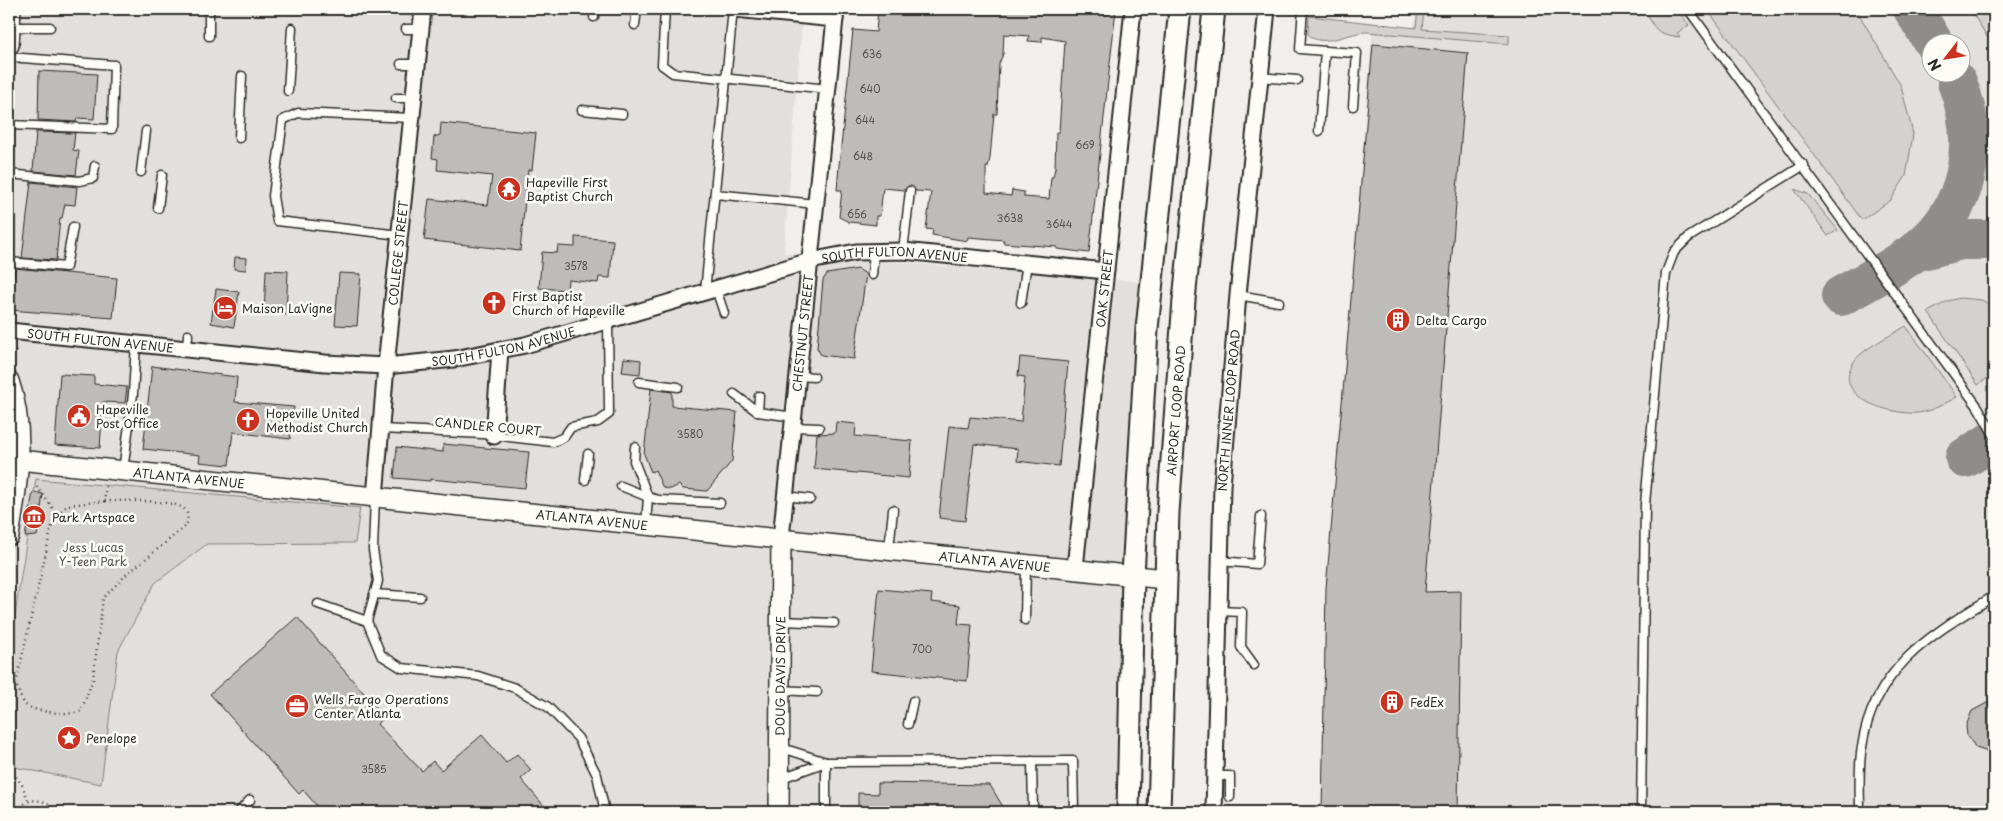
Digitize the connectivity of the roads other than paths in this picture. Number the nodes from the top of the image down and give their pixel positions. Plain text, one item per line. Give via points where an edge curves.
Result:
1 (209, 9) edge
2 (423, 9) edge
3 (596, 9) edge
4 (637, 9) edge
5 (665, 9) edge
6 (734, 9) edge
7 (1133, 9) edge
8 (1180, 9) edge
9 (1214, 9) edge
10 (1267, 9) edge
11 (1303, 9) edge
12 (1688, 9) edge
13 (765, 10) edge
14 (836, 14) edge
15 (594, 17) dead end
16 (635, 25) dead end
17 (10, 27) edge
18 (50, 27) dead end
19 (292, 28) dead end
20 (209, 36) dead end
21 (1325, 51) junction
22 (9, 57) edge
23 (401, 64) dead end
24 (418, 64) junction
25 (242, 76) dead end
26 (726, 78) junction
27 (1258, 78) junction
28 (1297, 80) dead end
29 (828, 89) junction
30 (288, 91) dead end
31 (396, 98) dead end
32 (414, 98) junction
33 (1353, 106) dead end
34 (582, 110) dead end
35 (622, 114) dead end
36 (412, 118) junction
37 (9, 125) edge
38 (146, 131) dead end
39 (1319, 131) dead end
40 (239, 138) dead end
41 (1804, 165) junction
42 (95, 166) dead end
43 (141, 172) dead end
44 (9, 174) edge
45 (162, 175) dead end
46 (910, 190) dead end
47 (715, 194) junction
48 (816, 204) junction
49 (158, 208) dead end
50 (73, 227) dead end
51 (400, 235) junction
52 (903, 250) junction
53 (874, 252) junction
54 (810, 261) junction
55 (9, 262) edge
56 (1027, 263) junction
57 (1106, 271) junction
58 (872, 275) dead end
59 (710, 290) junction
60 (1238, 295) junction
61 (1279, 302) dead end
62 (1022, 303) dead end
63 (724, 313) dead end
64 (608, 320) junction
65 (9, 331) edge
66 (142, 341) junction
67 (500, 350) junction
68 (386, 366) junction
69 (798, 376) junction
70 (814, 377) dead end
71 (9, 381) edge
72 (639, 382) dead end
73 (678, 387) dead end
74 (734, 394) dead end
75 (759, 396) dead end
76 (758, 412) junction
77 (793, 422) junction
78 (819, 428) dead end
79 (381, 429) junction
80 (1994, 435) edge
81 (494, 436) junction
82 (635, 447) dead end
83 (588, 454) dead end
84 (19, 460) junction
85 (123, 470) junction
86 (585, 480) dead end
87 (621, 486) dead end
88 (786, 496) junction
89 (375, 497) junction
90 (648, 497) junction
91 (810, 499) dead end
92 (720, 503) dead end
93 (893, 510) dead end
94 (1261, 516) dead end
95 (646, 524) junction
96 (9, 536) edge
97 (781, 538) junction
98 (889, 549) junction
99 (1219, 561) junction
100 (1026, 563) junction
101 (1075, 568) junction
102 (1133, 575) junction
103 (1165, 579) junction
104 (374, 594) junction
105 (1994, 596) edge
106 (420, 597) dead end
107 (318, 604) dead end
108 (1218, 611) junction
109 (1025, 620) dead end
110 (780, 621) junction
111 (367, 622) junction
112 (834, 623) dead end
113 (1254, 664) dead end
114 (779, 690) junction
115 (817, 692) dead end
116 (913, 701) dead end
117 (908, 724) dead end
118 (780, 747) junction
119 (1032, 761) junction
120 (826, 762) junction
121 (1215, 776) junction
122 (779, 779) junction
123 (1230, 797) dead end
124 (250, 800) dead end
125 (239, 812) edge
126 (605, 812) edge
127 (779, 812) edge
128 (826, 812) edge
129 (1033, 812) edge
130 (1074, 812) edge
131 (1128, 812) edge
132 (1159, 812) edge
133 (1214, 812) edge
134 (1641, 812) edge
135 (1860, 812) edge

1 - 20 lane
2 - 24 street, COLLEGE STREET via 414,29
3 - 15 lane
4 - 16 lane
5 - 26 lane via 662,65 673,73
6 - 13 street
6 - 26 lane
7 - 57 street, OAK STREET
8 - 102 main road via 1147,329
9 - 103 main road, AIRPORT LOOP ROAD via 1184,300
10 - 27 street, NORTH INNER LOOP ROAD
11 - 21 lane via 1300,49
12 - 41 lane
13 - 14 street
14 - 29 street, CHESTNUT STREET
17 - 18 lane
19 - 30 lane
21 - 33 lane via 1358,53
21 - 39 lane
22 - 37 lane via 114,66 112,129
23 - 24 lane
24 - 32 street, COLLEGE STREET
25 - 40 lane
26 - 29 lane
26 - 47 lane
27 - 28 lane
27 - 60 street, NORTH INNER LOOP ROAD
29 - 48 street, CHESTNUT STREET
31 - 32 lane
32 - 36 street, COLLEGE STREET
34 - 35 lane
36 - 51 street, COLLEGE STREET
36 - 51 lane via 298,113 283,120 272,196 277,221
38 - 43 lane
41 - 80 lane
41 - 134 lane via 1689,237 1674,252 1666,273 1645,504
42 - 44 lane via 93,178 79,181
45 - 49 lane
46 - 52 lane
47 - 48 lane
47 - 59 lane
48 - 54 street, CHESTNUT STREET
50 - 55 lane via 66,267
51 - 68 street, COLLEGE STREET
52 - 53 street, SOUTH FULTON AVENUE
52 - 56 street, SOUTH FULTON AVENUE
53 - 54 street, SOUTH FULTON AVENUE via 856,252
53 - 58 lane
54 - 59 street, SOUTH FULTON AVENUE
54 - 69 street, CHESTNUT STREET
56 - 57 street, SOUTH FULTON AVENUE
56 - 62 lane
57 - 101 street, OAK STREET
59 - 63 lane
59 - 64 street, SOUTH FULTON AVENUE
60 - 61 lane
60 - 99 street, NORTH INNER LOOP ROAD
64 - 67 street, SOUTH FULTON AVENUE
64 - 81 lane, CANDLER COURT via 610,401 606,418 571,427 564,437 553,442
65 - 66 street, SOUTH FULTON AVENUE
66 - 68 street, SOUTH FULTON AVENUE via 188,342 325,364
66 - 85 lane
67 - 68 street, SOUTH FULTON AVENUE via 454,359
67 - 81 street
68 - 79 street, COLLEGE STREET
69 - 70 lane
69 - 77 street, CHESTNUT STREET
71 - 84 street via 17,411
72 - 73 lane
74 - 76 lane
75 - 76 lane
76 - 77 lane
77 - 78 lane
77 - 88 street, CHESTNUT STREET
79 - 81 lane, CANDLER COURT
79 - 89 street, COLLEGE STREET
82 - 90 lane via 634,461
83 - 86 lane
84 - 85 street, ATLANTA AVENUE
84 - 96 street
85 - 89 street, ATLANTA AVENUE
87 - 90 lane
88 - 91 lane
88 - 97 street, CHESTNUT STREET
89 - 95 street, ATLANTA AVENUE
89 - 104 lane via 373,550 378,581
90 - 92 lane
90 - 95 lane
93 - 98 lane
94 - 99 lane via 1257,564
95 - 97 street, ATLANTA AVENUE
97 - 98 street, ATLANTA AVENUE
97 - 110 street, DOUG DAVIS DRIVE
98 - 100 street, ATLANTA AVENUE
99 - 108 street, NORTH INNER LOOP ROAD
100 - 101 street, ATLANTA AVENUE
100 - 109 lane
101 - 102 street, ATLANTA AVENUE
102 - 103 street, ATLANTA AVENUE
102 - 131 main road
103 - 132 main road, AIRPORT LOOP ROAD
104 - 106 lane
104 - 111 lane
105 - 135 lane via 1926,640 1902,661 1882,688 1869,716 1861,748
107 - 111 lane
108 - 113 lane via 1242,612 1241,647
108 - 121 street, NORTH INNER LOOP ROAD
110 - 112 lane
110 - 114 street, DOUG DAVIS DRIVE
111 - 126 lane via 381,655 402,668 478,676 515,688 548,707 578,738 598,775
114 - 115 lane
114 - 118 street, DOUG DAVIS DRIVE
116 - 117 lane
118 - 120 lane
118 - 122 street, DOUG DAVIS DRIVE
119 - 120 lane
119 - 129 lane
119 - 130 lane via 1073,761
120 - 122 lane
120 - 128 lane
121 - 123 lane via 1230,776
121 - 133 street, NORTH INNER LOOP ROAD
122 - 127 street, DOUG DAVIS DRIVE
124 - 125 lane

